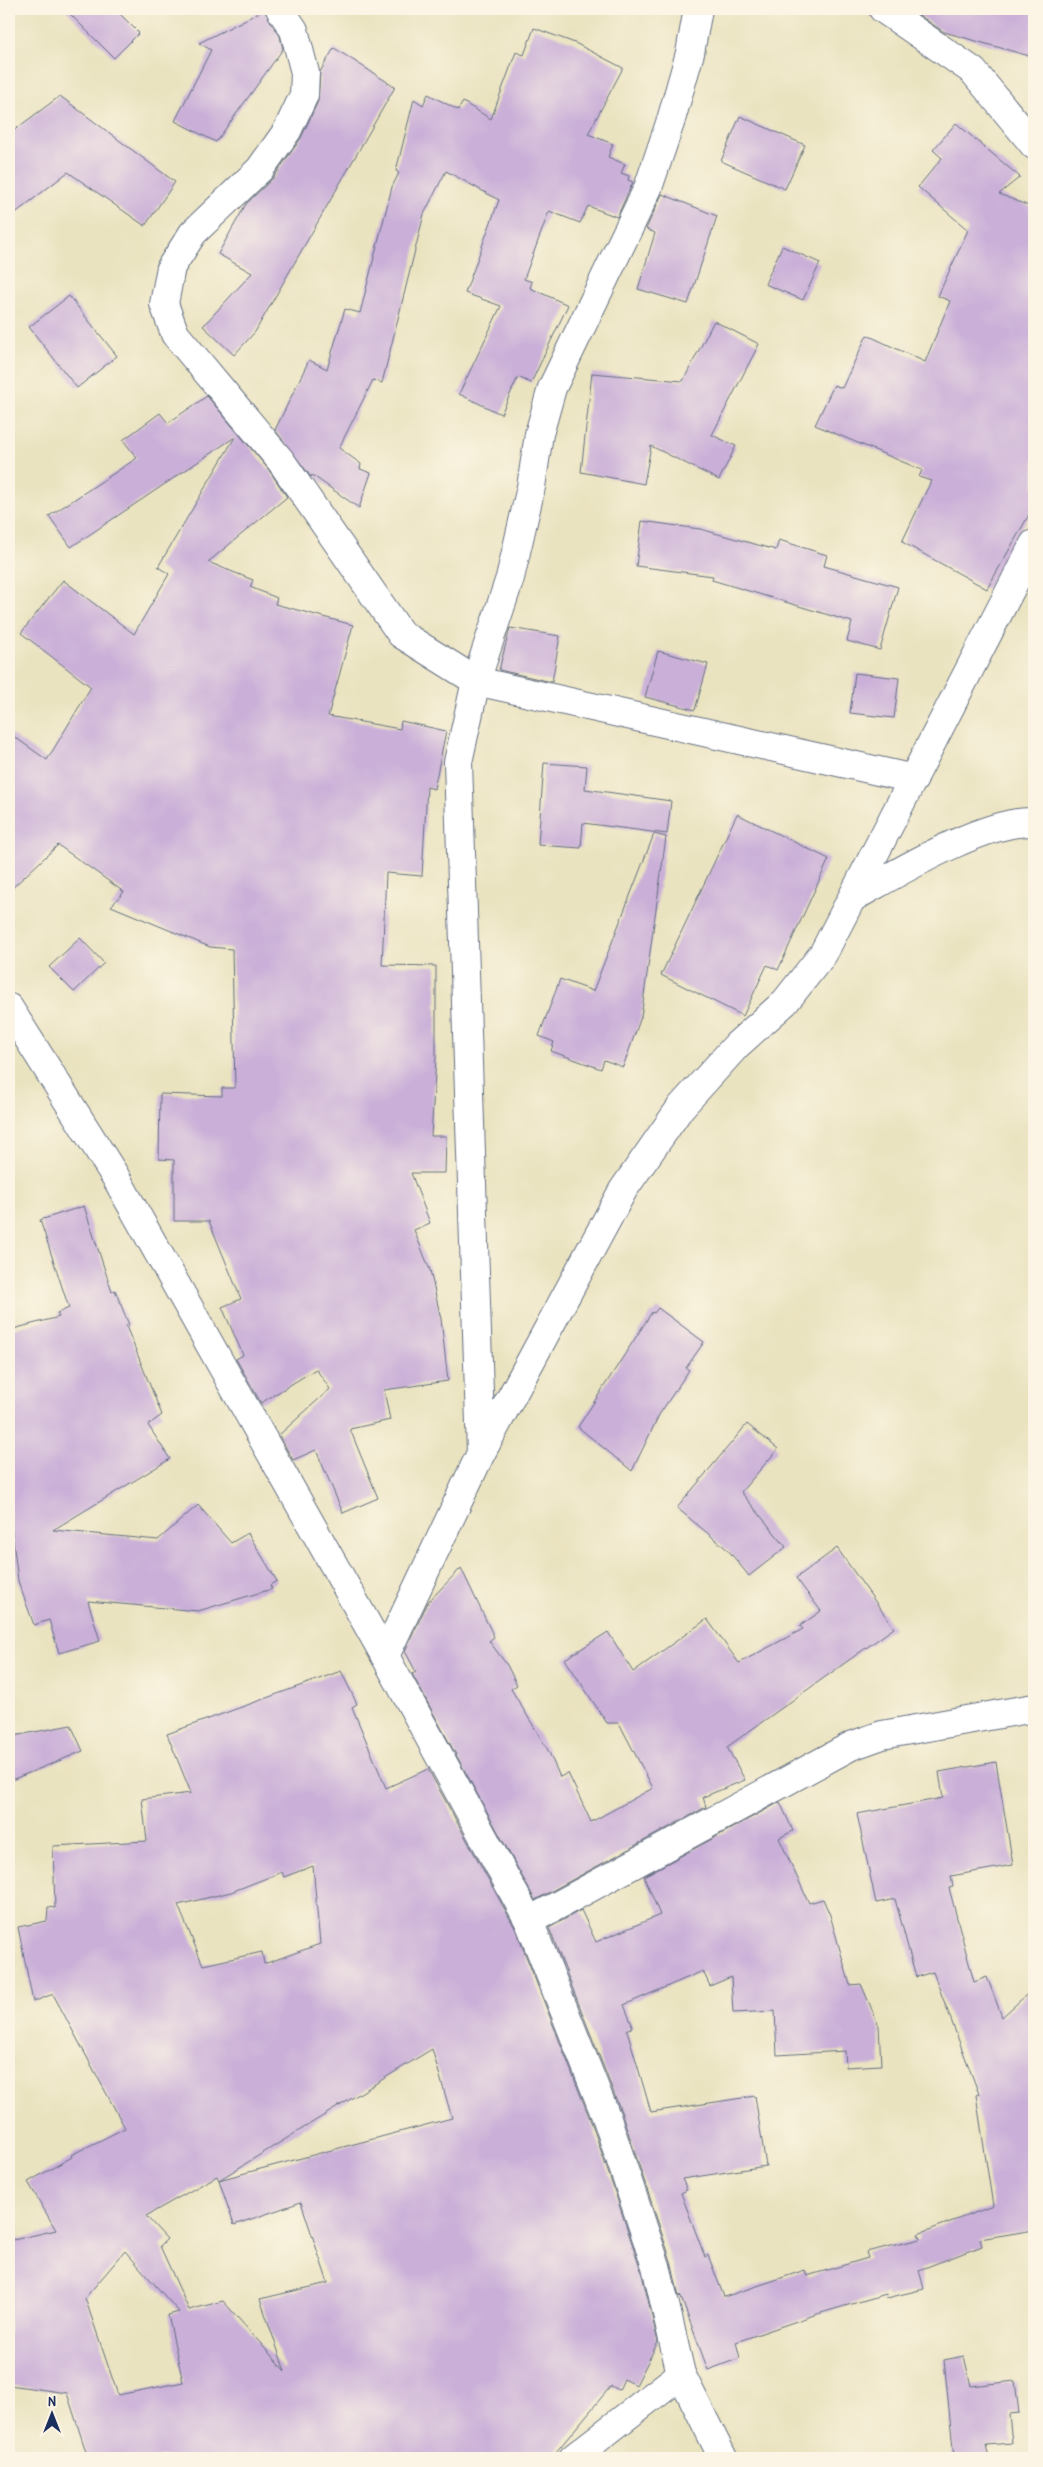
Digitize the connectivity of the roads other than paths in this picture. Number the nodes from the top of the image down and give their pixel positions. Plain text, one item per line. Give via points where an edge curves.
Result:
1 (280, 9) edge
2 (698, 9) edge
3 (883, 9) edge
4 (1034, 145) edge
5 (1034, 544) edge
6 (476, 681) junction
7 (914, 779) junction
8 (1034, 822) edge
9 (854, 897) junction
10 (9, 1008) edge
11 (481, 1453) junction
12 (385, 1656) junction
13 (1034, 1708) edge
14 (530, 1921) junction
15 (681, 2374) junction
16 (573, 2458) edge
17 (723, 2458) edge

1 - 6 street via 294,30 305,73 304,95 287,131 260,169 193,233 171,267 164,304 175,334 280,461 401,634
2 - 6 street via 690,53 648,188 552,388 539,434 531,487 510,578
3 - 4 street via 973,71
5 - 7 street
6 - 7 street
6 - 11 street via 458,762
7 - 9 street
8 - 9 street via 989,831 932,854
9 - 11 street via 823,954 785,1002 737,1045 681,1107 623,1190
10 - 12 street via 115,1176
11 - 12 street
12 - 14 street
13 - 14 street via 882,1735 851,1746
14 - 15 street via 607,2120 650,2247
15 - 16 street
15 - 17 street

